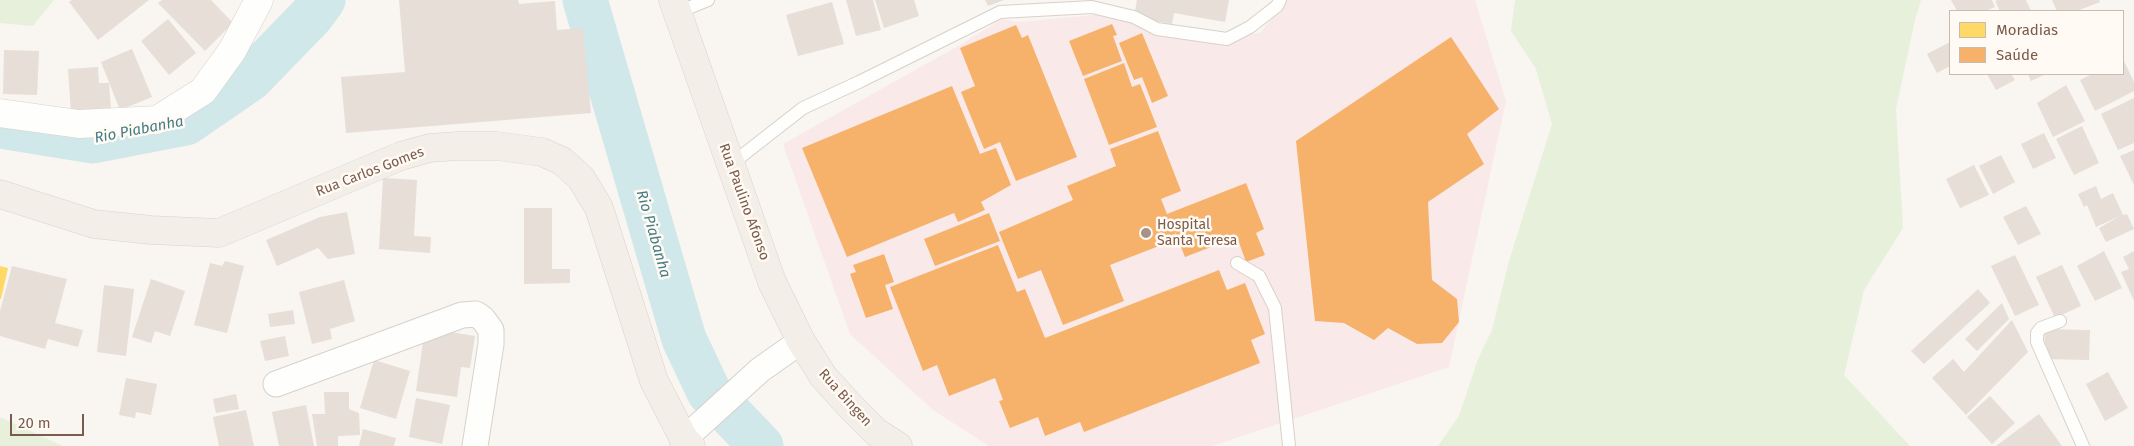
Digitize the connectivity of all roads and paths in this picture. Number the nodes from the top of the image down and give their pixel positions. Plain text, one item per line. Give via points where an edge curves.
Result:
1 (259, 0) edge
2 (708, 0) edge
3 (1280, 0) edge
4 (674, 6) edge
5 (0, 113) edge
6 (730, 166) junction
7 (0, 194) edge
8 (1237, 263) dead end
9 (2060, 321) dead end
10 (801, 341) junction
11 (276, 384) dead end
12 (686, 444) edge
13 (475, 446) edge
14 (898, 446) edge
15 (1289, 446) edge
16 (2083, 446) edge

1 - 5 main road via 232,50 203,91 158,120 79,124
2 - 4 lane, Rua Paulino Afonso
3 - 6 lane via 1250,26 1227,39 1157,29 1134,17 1092,7 1000,12 802,108
4 - 6 main road, Rua Paulino Afonso
6 - 10 main road, Rua Paulino Afonso via 772,282
7 - 12 main road, Rua Carlos Gomes via 94,224 219,233 401,156 430,148 497,146 542,152 562,161 581,178 599,208 654,381
8 - 15 lane via 1259,276 1274,308
9 - 16 lane via 2041,328 2037,342
10 - 12 street via 760,370
10 - 14 main road, Rua Bingen via 824,376 851,407 876,432
11 - 13 street via 462,315 476,314 491,330 491,344

